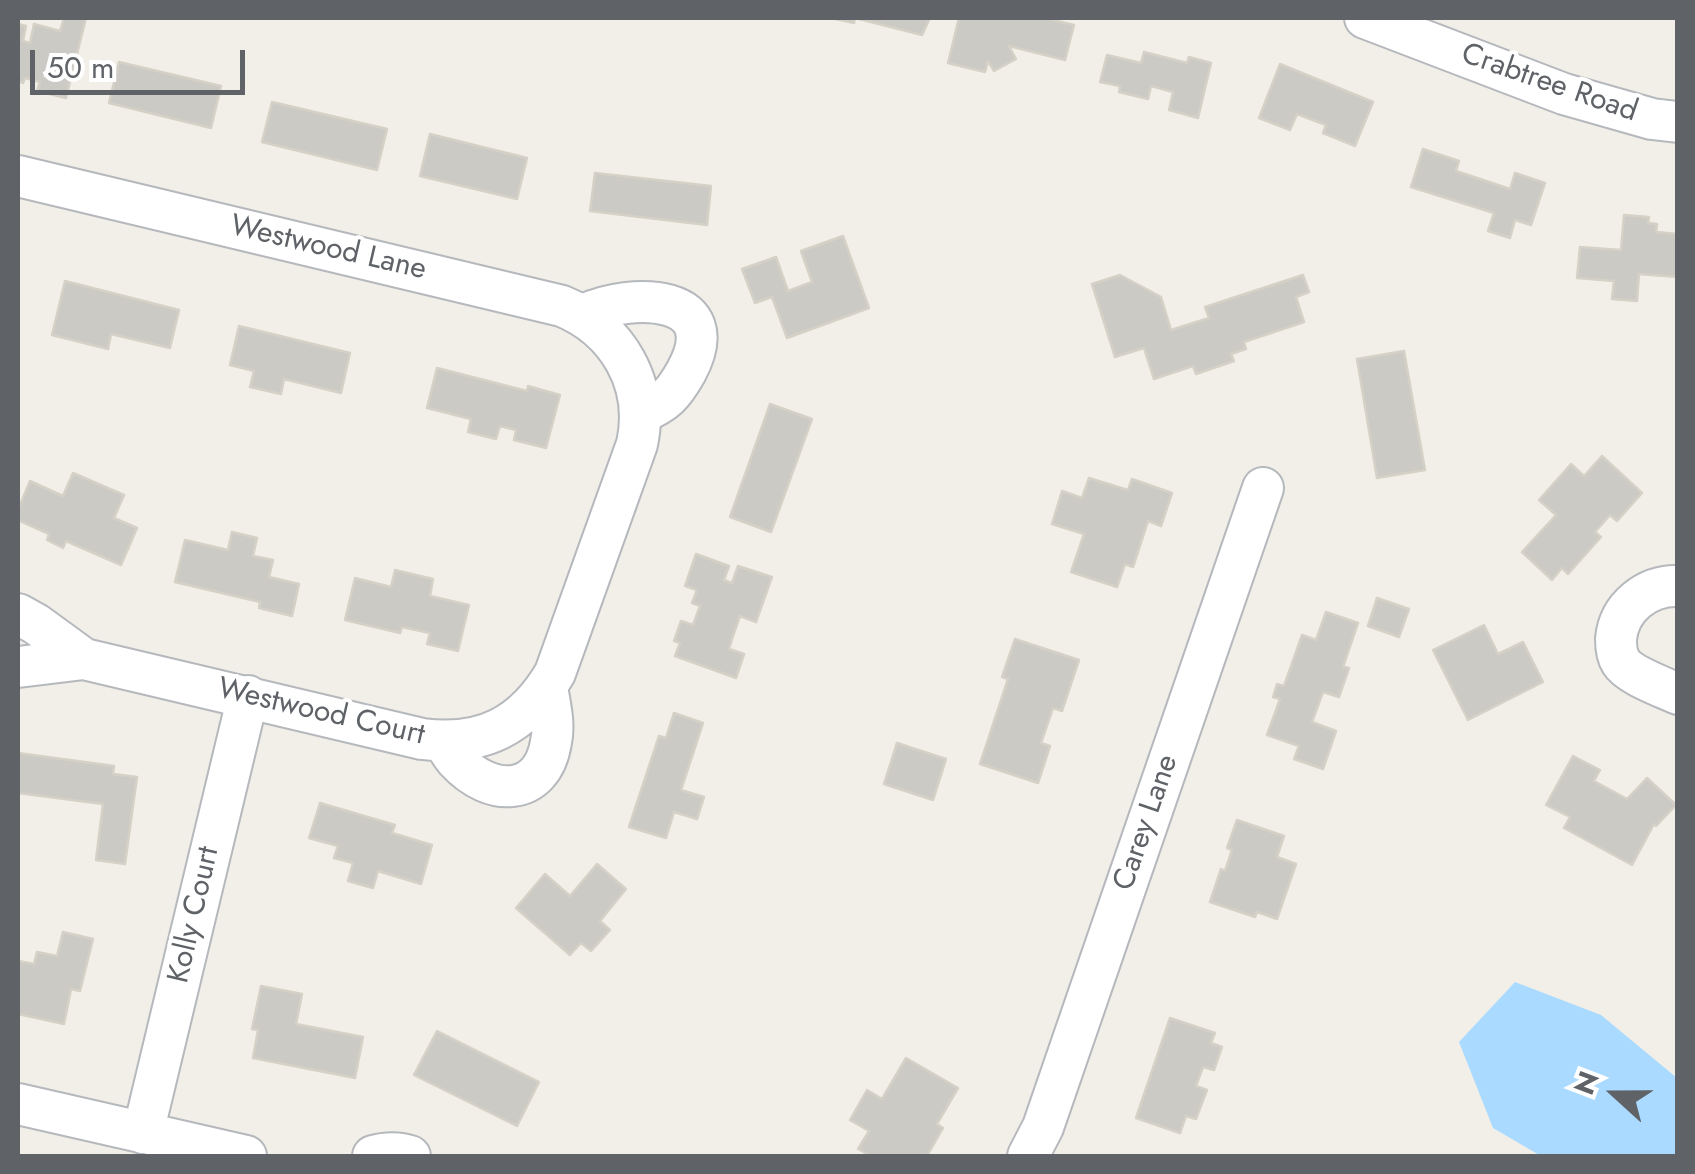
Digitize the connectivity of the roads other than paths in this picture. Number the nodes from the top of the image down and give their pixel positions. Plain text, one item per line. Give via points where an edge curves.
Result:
1 (1365, 18) edge
2 (1678, 122) edge
3 (18, 176) edge
4 (583, 314) junction
5 (621, 354) joint
6 (641, 413) junction
7 (1263, 488) dead end
8 (1678, 586) edge
9 (18, 614) edge
10 (84, 659) junction
11 (18, 667) edge
12 (547, 687) junction
13 (1678, 694) edge
14 (248, 696) junction
15 (444, 742) junction
16 (18, 1104) edge
17 (143, 1134) junction
18 (246, 1156) edge
19 (372, 1156) edge
20 (410, 1156) edge
21 (1028, 1156) edge

1 - 2 street, Crabtree Road via 1564,94
3 - 4 street, Westwood Lane
4 - 5 street, Westwood Lane
4 - 6 street via 642,302 673,305 690,318 697,344 692,361 662,404
5 - 6 street, Westwood Court
6 - 12 street, Westwood Court via 637,444
7 - 21 street, Carey Lane
8 - 13 street via 1663,586 1632,604 1615,644 1629,670
9 - 10 street, Westwood Court
10 - 11 street, Westwood Court
10 - 14 street, Westwood Court
12 - 15 street, Westwood Court via 503,728
12 - 15 street via 552,740 530,781 490,784 456,761
14 - 15 street, Westwood Court
14 - 17 street, Kolly Court
16 - 17 street
17 - 18 street
19 - 20 street

